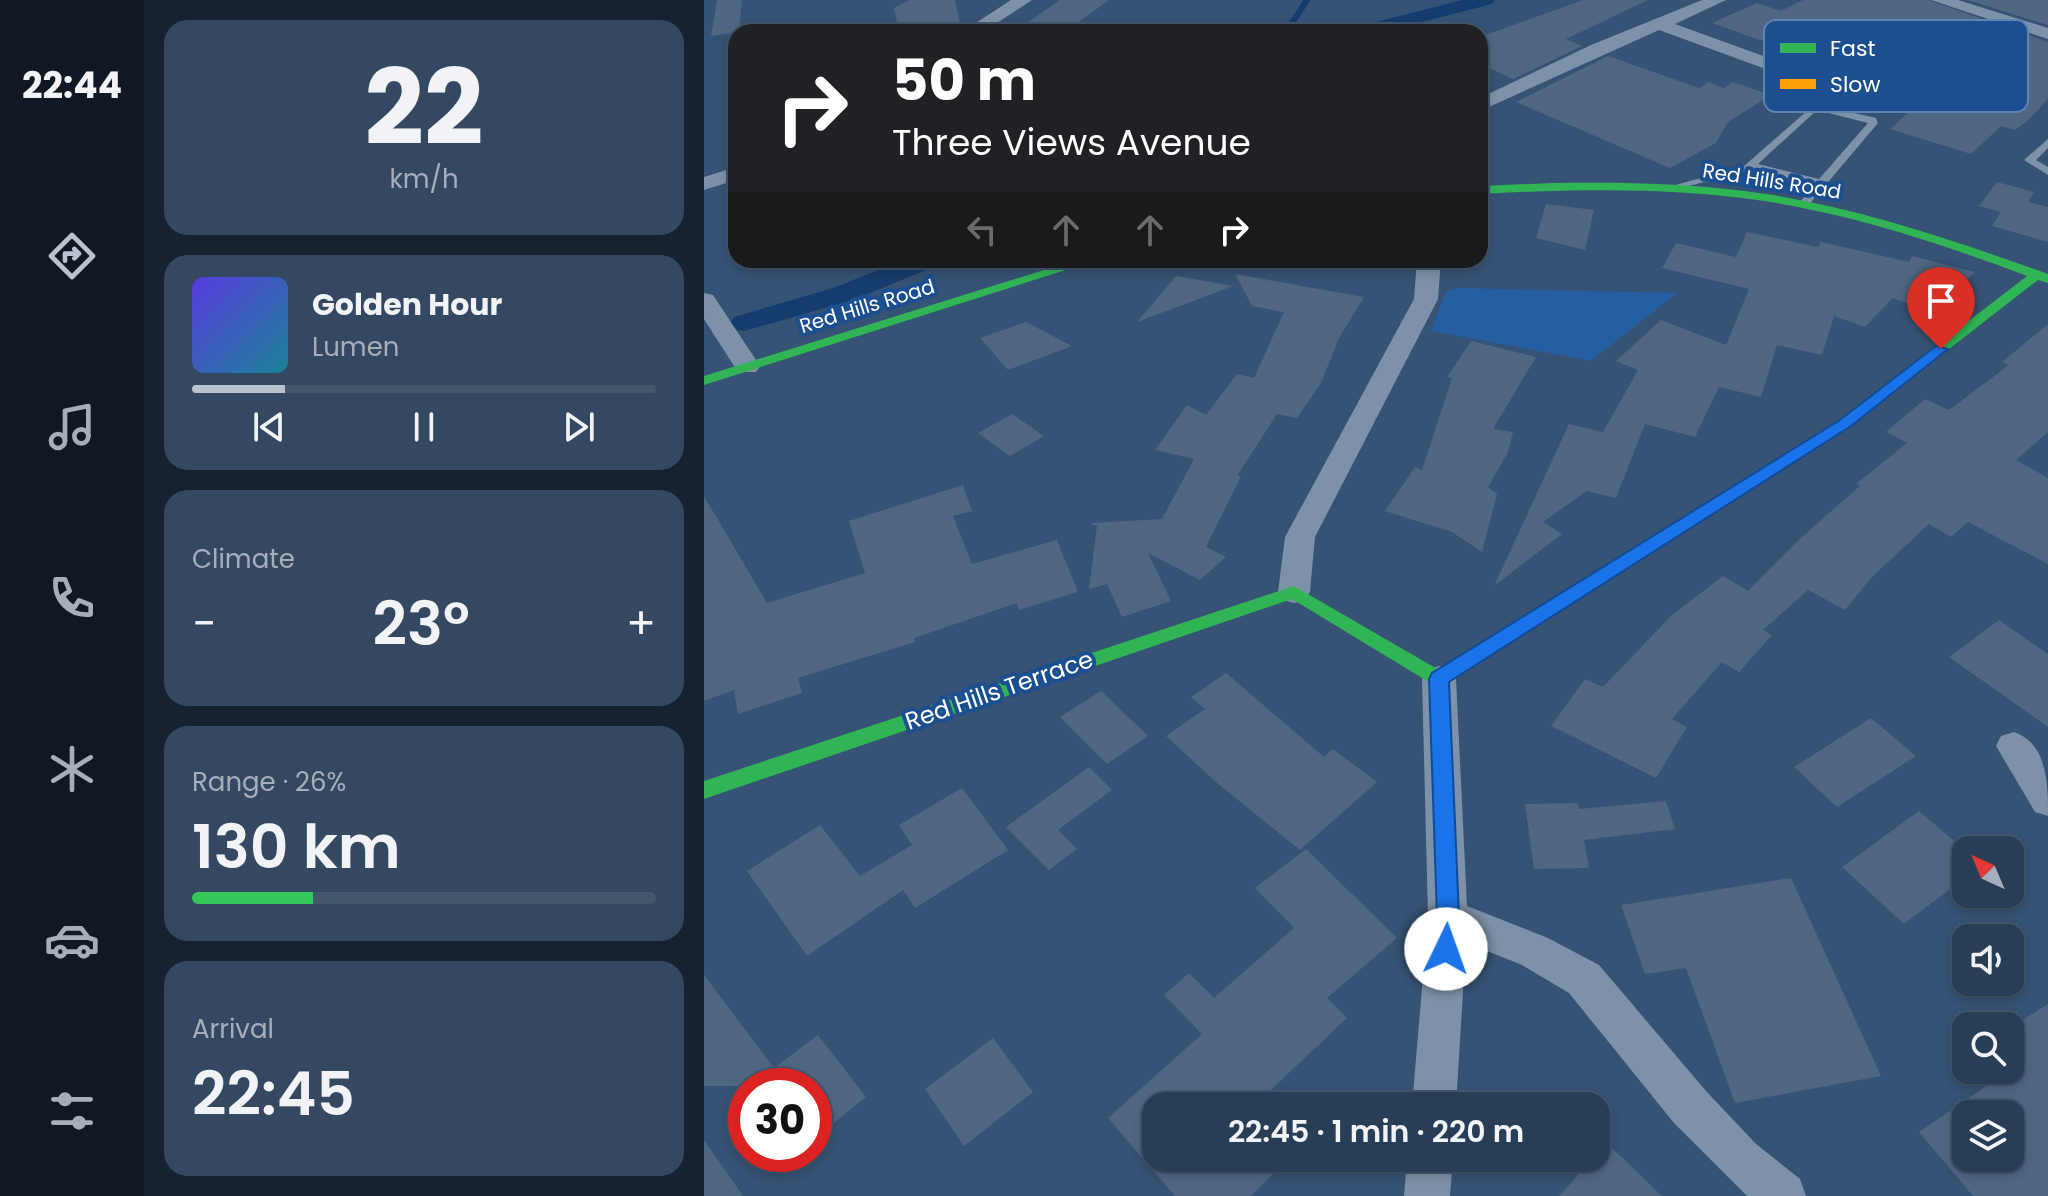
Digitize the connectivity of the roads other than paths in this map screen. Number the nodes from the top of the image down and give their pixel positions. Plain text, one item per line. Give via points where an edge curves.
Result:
1 (1023, 0) edge
2 (1717, 0) edge
3 (1940, 0) edge
4 (2004, 20) edge
5 (984, 24) edge
6 (1659, 24) junction
7 (2028, 28) edge
8 (2048, 34) edge
9 (1764, 62) edge
10 (1488, 101) edge
11 (1810, 112) edge
12 (1837, 112) edge
13 (2048, 142) edge
14 (1752, 166) junction
15 (2048, 172) edge
16 (728, 176) edge
17 (1821, 183) junction
18 (704, 184) edge
19 (1668, 188) junction
20 (1488, 190) edge
21 (1803, 205) junction
22 (1064, 268) edge
23 (1428, 268) edge
24 (2042, 277) edge
25 (704, 300) edge
26 (747, 366) junction
27 (704, 381) edge
28 (1294, 592) junction
29 (1439, 679) junction
30 (2014, 746) dead end
31 (704, 790) edge
32 (2048, 801) edge
33 (1448, 917) junction
34 (1435, 1092) edge
35 (1429, 1172) edge
36 (1427, 1196) edge
37 (1783, 1196) edge

1 - 5 street
2 - 6 street
3 - 4 street
6 - 9 street
6 - 10 street
7 - 8 street
11 - 14 lane
12 - 17 lane via 1873,123
13 - 15 lane via 2029,160
14 - 17 lane
14 - 19 lane
16 - 18 street
17 - 21 lane
19 - 20 street, Red Hills Road
19 - 21 street, Red Hills Road
21 - 24 street, Red Hills Road via 1901,230
22 - 26 street, Red Hills Road
23 - 28 street via 1426,299 1300,537
24 - 29 street via 1845,423
25 - 26 street
26 - 27 street, Red Hills Road
28 - 29 street
28 - 31 street, Red Hills Terrace
29 - 33 street
30 - 32 street
33 - 34 street
33 - 37 street via 1534,951 1584,979 1690,1107
35 - 36 street

